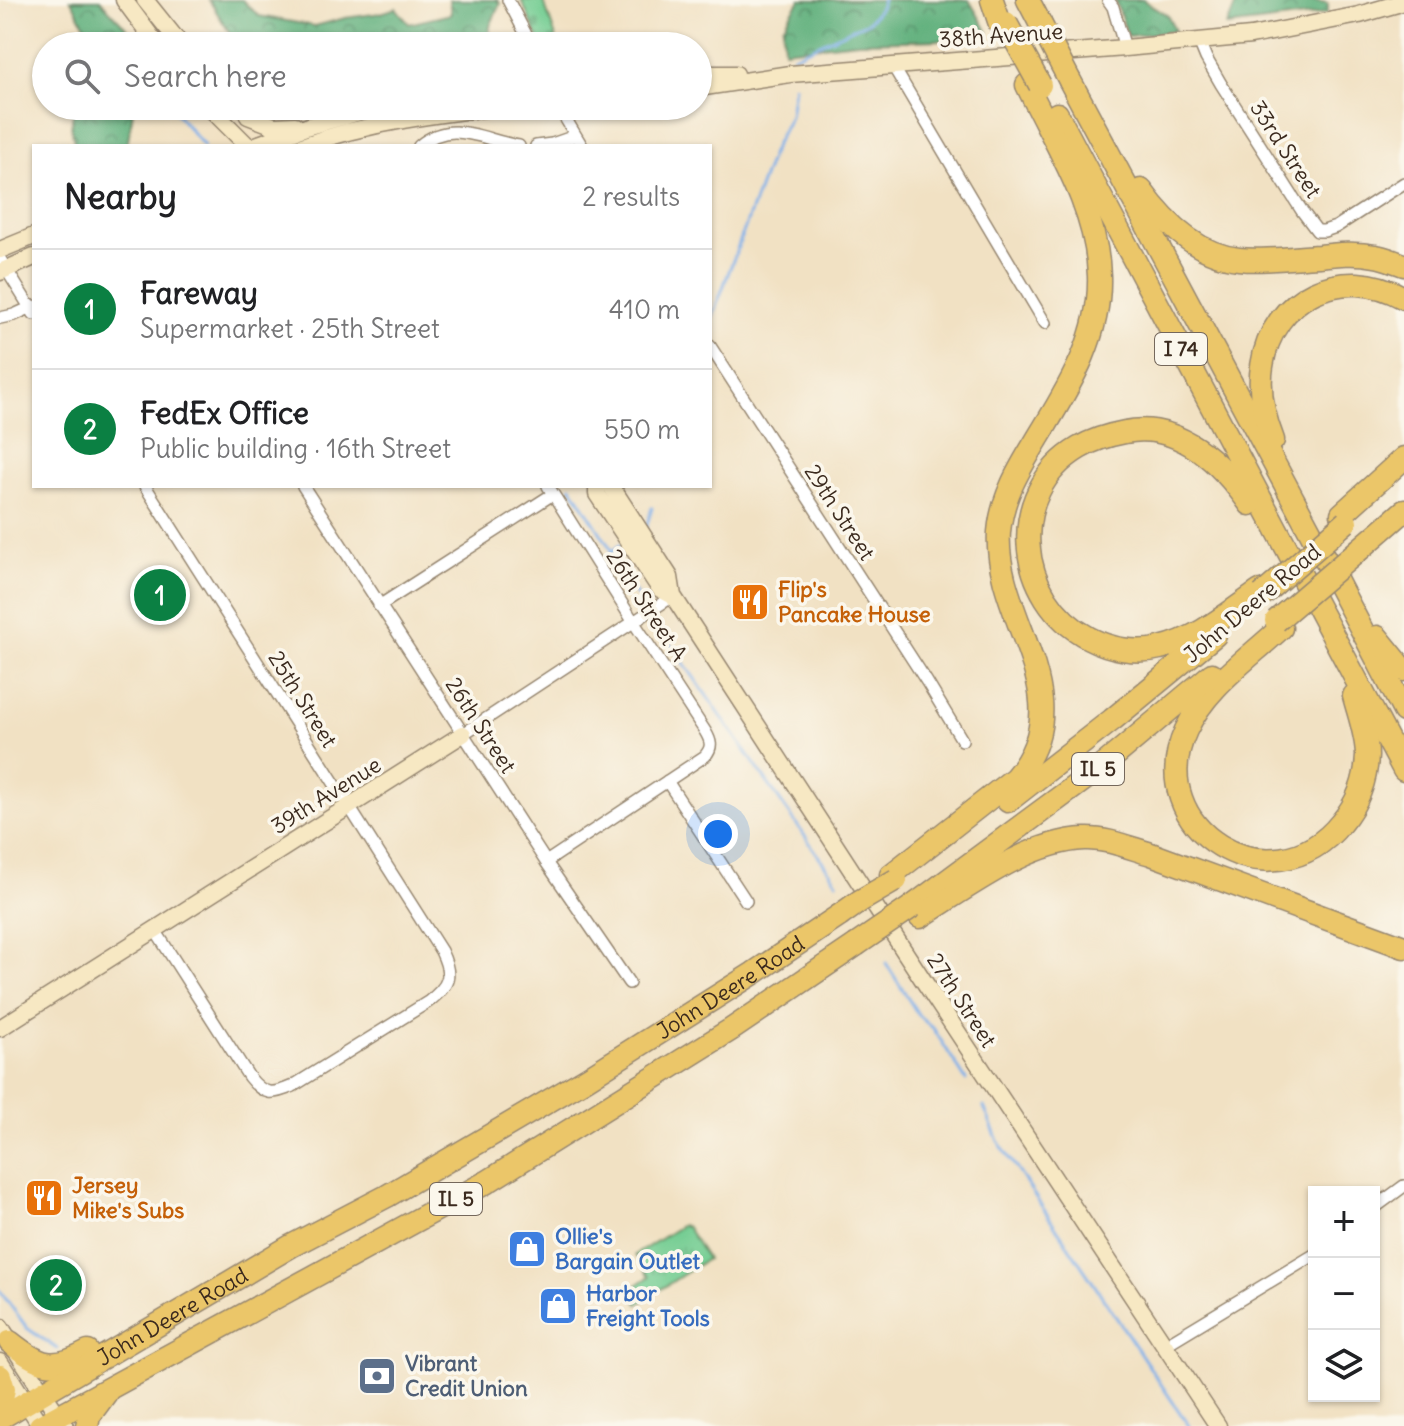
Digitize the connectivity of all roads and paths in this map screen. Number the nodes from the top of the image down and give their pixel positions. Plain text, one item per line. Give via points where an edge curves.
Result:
1 (124, 0) edge
2 (145, 0) edge
3 (508, 0) edge
4 (994, 0) edge
5 (1028, 0) edge
6 (1108, 0) edge
7 (1404, 2) edge
8 (148, 32) edge
9 (171, 32) edge
10 (525, 32) edge
11 (1199, 41) junction
12 (1125, 48) junction
13 (893, 66) junction
14 (712, 74) edge
15 (790, 74) junction
16 (1073, 79) junction
17 (1033, 85) junction
18 (712, 86) edge
19 (218, 120) edge
20 (222, 120) edge
21 (253, 120) edge
22 (262, 120) edge
23 (331, 120) edge
24 (404, 120) edge
25 (566, 120) edge
26 (309, 126) junction
27 (339, 134) junction
28 (578, 141) edge
29 (276, 142) edge
30 (227, 144) edge
31 (248, 144) edge
32 (308, 144) edge
33 (325, 144) edge
34 (422, 144) edge
35 (512, 144) edge
36 (552, 144) edge
37 (1404, 183) edge
38 (32, 237) edge
39 (0, 250) edge
40 (32, 258) edge
41 (1404, 265) edge
42 (2, 267) edge
43 (1404, 298) edge
44 (32, 308) edge
45 (32, 309) edge
46 (0, 318) edge
47 (1045, 323) dead end
48 (712, 349) edge
49 (1404, 458) edge
50 (1404, 472) edge
51 (146, 488) edge
52 (304, 488) edge
53 (597, 488) edge
54 (612, 488) edge
55 (550, 490) edge
56 (1404, 511) edge
57 (1344, 518) junction
58 (1404, 520) edge
59 (1306, 523) junction
60 (1360, 551) junction
61 (1315, 567) junction
62 (1261, 593) junction
63 (673, 596) junction
64 (379, 606) junction
65 (1321, 614) junction
66 (633, 621) junction
67 (1278, 624) junction
68 (1337, 646) junction
69 (1404, 670) edge
70 (1404, 711) edge
71 (463, 734) junction
72 (962, 740) dead end
73 (1404, 770) edge
74 (667, 781) junction
75 (348, 807) junction
76 (546, 862) junction
77 (894, 878) junction
78 (746, 901) dead end
79 (916, 912) junction
80 (155, 930) junction
81 (1404, 947) edge
82 (629, 983) dead end
83 (0, 1028) edge
84 (1404, 1186) edge
85 (1380, 1204) edge
86 (291, 1246) junction
87 (1309, 1258) edge
88 (3, 1343) edge
89 (1165, 1345) junction
90 (0, 1376) edge
91 (111, 1387) junction
92 (34, 1398) junction
93 (0, 1407) edge
94 (0, 1418) edge
95 (49, 1424) edge
96 (87, 1426) edge
97 (1218, 1426) edge

1 - 8 main road
2 - 9 main road
3 - 10 street
4 - 17 highway, I 74, bridge
5 - 16 highway, I 74, bridge
6 - 12 street
7 - 11 main road, 38th Avenue via 1290,29
11 - 12 main road, 38th Avenue
11 - 37 street, 33rd Street via 1317,231 1336,227
12 - 13 main road, 38th Avenue
13 - 15 main road, 38th Avenue
13 - 47 street
14 - 15 main road, 38th Avenue
15 - 18 main road, 38th Avenue
16 - 41 highway via 1093,103 1143,192 1195,244 1235,259 1361,254
16 - 59 highway, I 74
17 - 65 highway, I 74 via 1126,243
17 - 77 highway via 1090,220 1099,278 1086,351 1015,476 1001,517 1000,562 1038,677 1039,732 1015,778
19 - 30 main road
20 - 31 main road
21 - 29 main road
22 - 26 main road via 274,126
23 - 26 main road
24 - 27 main road
25 - 28 street
26 - 29 main road
27 - 32 main road
27 - 33 main road
28 - 36 street
34 - 35 street via 452,131
38 - 39 main road
40 - 42 main road
42 - 44 street
43 - 59 highway via 1374,285 1327,286 1296,304 1269,341 1261,377 1264,411
45 - 46 street
48 - 72 street, 29th Street
49 - 57 highway
50 - 57 highway, John Deere Road / IL 5
51 - 75 street, 25th Street
52 - 64 street, 26th Street
53 - 63 main road, 27th Street via 660,589
54 - 63 main road, 27th Street via 670,577
55 - 64 street
55 - 66 street, 26th Street A
56 - 60 highway
57 - 61 highway, John Deere Road / IL 5, bridge
58 - 60 highway
59 - 61 highway, I 74
60 - 61 highway, bridge
61 - 62 highway, bridge
61 - 67 highway, John Deere Road / IL 5, bridge
61 - 69 highway
61 - 70 highway, I 74
62 - 65 highway via 1174,644 1143,651 1101,644 1062,619 1037,585 1028,539 1033,507 1055,468 1096,439 1150,431 1184,441 1234,482
62 - 77 highway, John Deere Road / IL 5 via 971,829
63 - 66 street, 39th Avenue
63 - 89 main road, 27th Street
64 - 71 street, 26th Street
65 - 68 highway, I 74
66 - 71 street, 39th Avenue
66 - 74 street, 26th Street A via 710,740 705,756
67 - 68 highway via 1209,694 1179,747 1177,780 1189,815 1231,853 1260,860 1299,854 1336,830 1354,806 1367,755
67 - 79 highway, John Deere Road / IL 5
68 - 73 highway, I 74
71 - 75 main road, 39th Avenue
71 - 76 street, 26th Street
74 - 76 street
74 - 78 street
75 - 80 main road, 39th Avenue
75 - 80 street, 25th Street via 441,951 448,969 446,986 428,1002 293,1086 265,1092 249,1077
76 - 82 street, 26th Street
77 - 86 highway, John Deere Road / IL 5, bridge via 586,1079
79 - 81 highway via 1024,856 1086,839 1151,854
79 - 91 highway, John Deere Road / IL 5, bridge via 474,1189
80 - 83 main road, 39th Avenue
84 - 85 street
86 - 88 highway via 68,1362 51,1365
86 - 92 highway, John Deere Road / IL 5
87 - 89 street
88 - 92 main road
89 - 97 main road, 27th Street
90 - 93 highway
91 - 95 highway, John Deere Road / IL 5
91 - 96 highway via 93,1408
92 - 94 highway, John Deere Road / IL 5
92 - 95 main road

